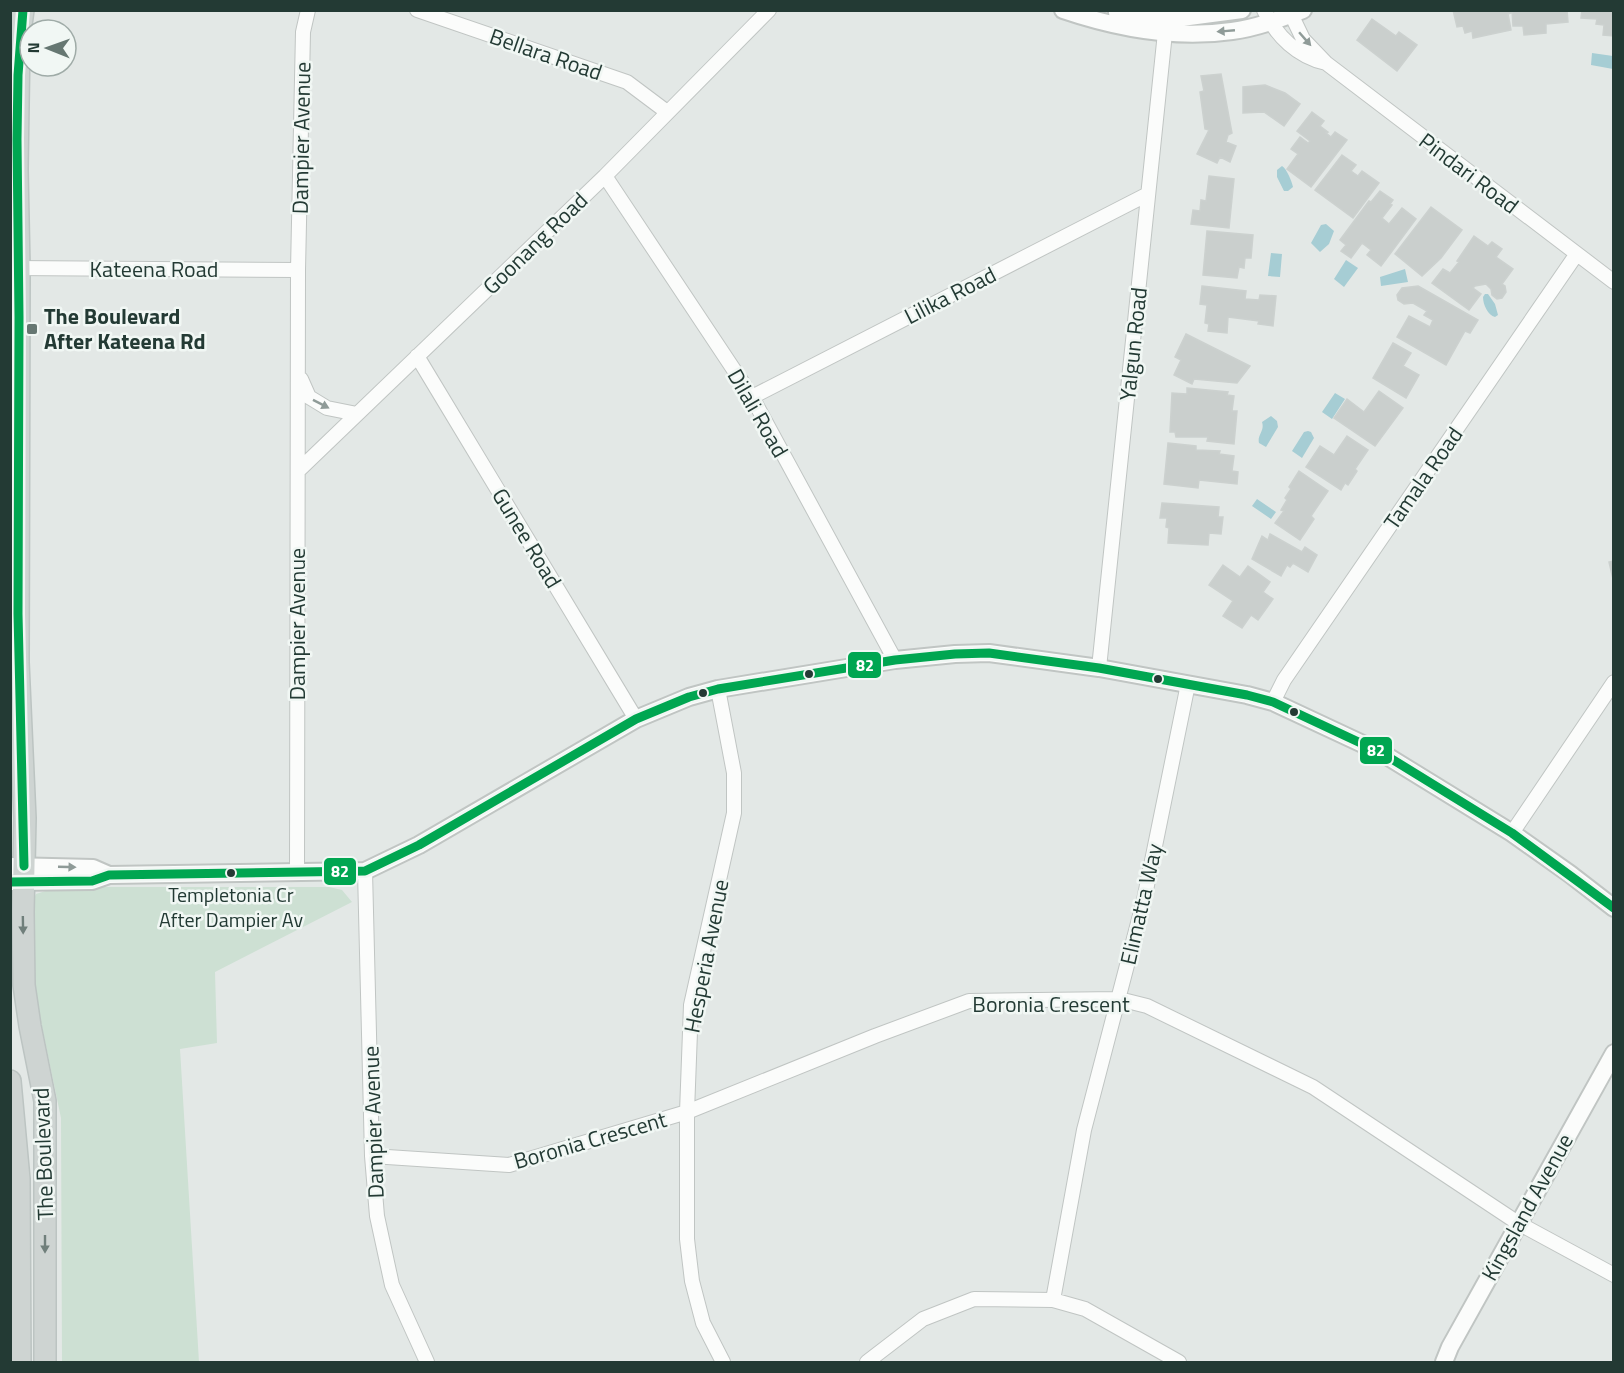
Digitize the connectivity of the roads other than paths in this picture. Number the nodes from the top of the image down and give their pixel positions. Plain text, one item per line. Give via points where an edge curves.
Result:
1 (23, 10) edge
2 (308, 10) edge
3 (417, 10) edge
4 (769, 10) edge
5 (1063, 10) edge
6 (1108, 10) edge
7 (1242, 10) edge
8 (1294, 12) edge
9 (1267, 17) edge
10 (1165, 27) junction
11 (1326, 63) junction
12 (667, 112) junction
13 (14, 169) edge
14 (605, 176) junction
15 (14, 193) edge
16 (1148, 194) junction
17 (1576, 255) junction
18 (15, 268) edge
19 (298, 270) junction
20 (1614, 282) edge
21 (417, 356) junction
22 (299, 375) junction
23 (752, 397) junction
24 (357, 414) junction
25 (298, 471) junction
26 (895, 660) junction
27 (1099, 668) junction
28 (14, 671) edge
29 (1614, 682) edge
30 (1188, 684) junction
31 (718, 690) junction
32 (1273, 702) junction
33 (636, 719) junction
34 (1512, 833) junction
35 (365, 872) junction
36 (297, 873) junction
37 (17, 874) edge
38 (1614, 908) edge
39 (1119, 999) junction
40 (1614, 1053) edge
41 (10, 1081) edge
42 (687, 1112) junction
43 (372, 1156) junction
44 (1518, 1223) junction
45 (1614, 1275) edge
46 (1053, 1300) junction
47 (20, 1362) edge
48 (45, 1362) edge
49 (428, 1362) edge
50 (723, 1362) edge
51 (867, 1362) edge
52 (1179, 1362) edge
53 (1444, 1362) edge

1 - 13 main road, The Boulevard
2 - 19 street, Dampier Avenue via 303,32
3 - 12 street, Bellara Road via 627,82
4 - 12 street, Goonang Road
5 - 10 street via 1083,17
6 - 10 street
7 - 10 street
8 - 9 street
8 -> 11 street, Pindari Road via 1303,39
9 -> 10 street via 1232,31
9 - 11 street, Pindari Road via 1285,41 1309,60
10 - 16 street, Yalgun Road
11 - 17 street, Pindari Road
12 - 14 street, Goonang Road
13 - 15 main road, The Boulevard
14 - 21 street, Goonang Road
14 - 23 street, Dilali Road
15 - 18 main road, The Boulevard
16 - 23 street, Lilika Road
16 - 27 street, Yalgun Road
17 - 20 street, Pindari Road
17 - 32 street, Tamala Road via 1284,680
18 - 19 street, Kateena Road
18 - 28 main road, The Boulevard
19 - 22 street, Dampier Avenue
21 - 24 street, Goonang Road
21 - 33 street, Gunee Road
22 -> 24 street, Dampier Avenue via 309,398 327,408
22 - 25 street, Dampier Avenue
23 - 26 street, Dilali Road
24 - 25 street, Goonang Road
25 - 36 street, Dampier Avenue
26 - 27 street via 989,653
26 - 31 street
27 - 30 street
28 - 37 main road, The Boulevard via 25,818
29 - 34 street
30 - 32 street
30 - 39 street, Elimatta Way via 1144,900
31 - 33 street via 689,697
31 - 42 street, Hesperia Avenue via 734,773 734,813 691,1005
32 - 34 street via 1382,753
33 - 35 street via 419,846
34 - 38 street
35 - 36 street
35 - 43 street, Dampier Avenue
36 - 37 street via 109,875 93,868
37 -> 48 main road, The Boulevard via 24,985 45,1101
39 - 42 street, Boronia Crescent via 969,1001
39 - 44 street, Boronia Crescent via 1147,1006 1313,1087
39 - 46 street, Elimatta Way via 1084,1130
40 - 44 street, Kingsland Avenue
41 - 47 main road, The Boulevard via 19,1179
42 - 43 street, Boronia Crescent via 509,1165
42 - 50 street, Hesperia Avenue via 687,1239 692,1281 704,1323
43 - 49 street, Dampier Avenue via 377,1216 392,1285
44 - 45 street, Boronia Crescent
44 - 53 street, Kingsland Avenue
46 - 51 street via 974,1299 923,1319
46 - 52 street via 1085,1310

